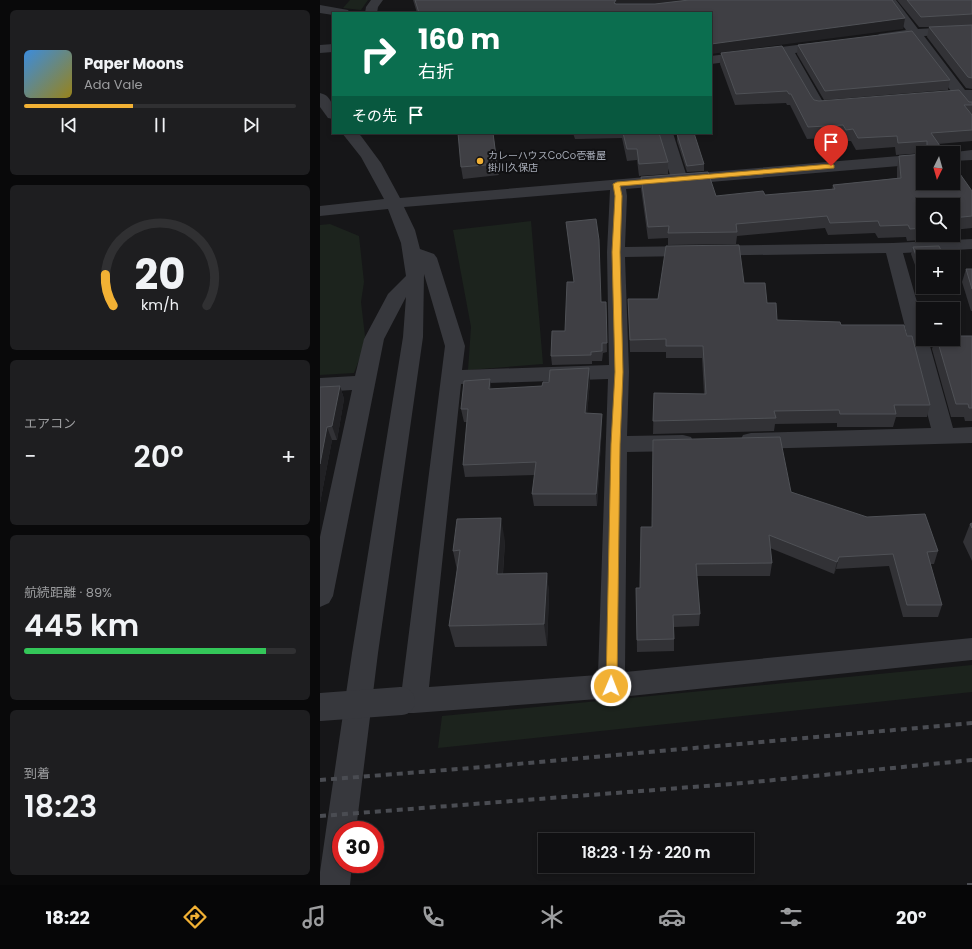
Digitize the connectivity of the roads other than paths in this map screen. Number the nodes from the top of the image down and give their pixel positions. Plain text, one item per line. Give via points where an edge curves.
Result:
1 (377, 0) edge
2 (890, 0) edge
3 (320, 9) edge
4 (338, 12) edge
5 (371, 12) edge
6 (972, 30) edge
7 (916, 33) junction
8 (870, 39) edge
9 (840, 43) edge
10 (332, 44) edge
11 (320, 45) edge
12 (332, 48) edge
13 (320, 49) edge
14 (787, 51) junction
15 (712, 60) edge
16 (967, 94) edge
17 (320, 97) edge
18 (921, 98) edge
19 (850, 104) edge
20 (320, 107) edge
21 (972, 109) edge
22 (332, 115) edge
23 (332, 115) edge
24 (351, 134) edge
25 (665, 134) edge
26 (972, 155) edge
27 (960, 156) edge
28 (916, 160) edge
29 (679, 179) junction
30 (617, 184) junction
31 (394, 203) junction
32 (320, 211) edge
33 (972, 244) edge
34 (893, 248) junction
35 (616, 252) junction
36 (413, 265) junction
37 (619, 372) junction
38 (451, 377) junction
39 (364, 382) junction
40 (320, 385) edge
41 (972, 435) edge
42 (944, 436) junction
43 (702, 442) edge
44 (733, 442) edge
45 (616, 444) junction
46 (320, 596) edge
47 (972, 649) edge
48 (611, 686) junction
49 (408, 701) junction
50 (320, 707) edge
51 (342, 821) edge
52 (336, 873) edge
53 (334, 885) edge

1 - 5 street
2 - 7 street
3 - 4 street
6 - 7 street
7 - 8 street
7 - 16 street
9 - 14 street
10 - 11 street
12 - 13 street
14 - 15 street
14 - 19 street via 818,107
16 - 18 street
16 - 21 street
17 - 22 street
20 - 23 street
24 - 31 street via 363,147
25 - 29 street
26 - 27 street
28 - 29 street
29 - 30 street
30 - 31 street
30 - 35 street via 619,196
31 - 32 street
31 - 36 street via 407,232
33 - 34 street
34 - 35 street
34 - 42 street
35 - 37 street
36 - 38 street via 428,258 455,346
36 - 39 street via 374,339
36 - 51 street via 413,337
37 - 38 street
37 - 45 street
38 - 49 street
39 - 40 street
39 - 46 street
41 - 42 street
42 - 44 street
43 - 45 street
45 - 48 street
47 - 48 street
48 - 49 street
49 - 50 street, bridge
52 - 53 street

